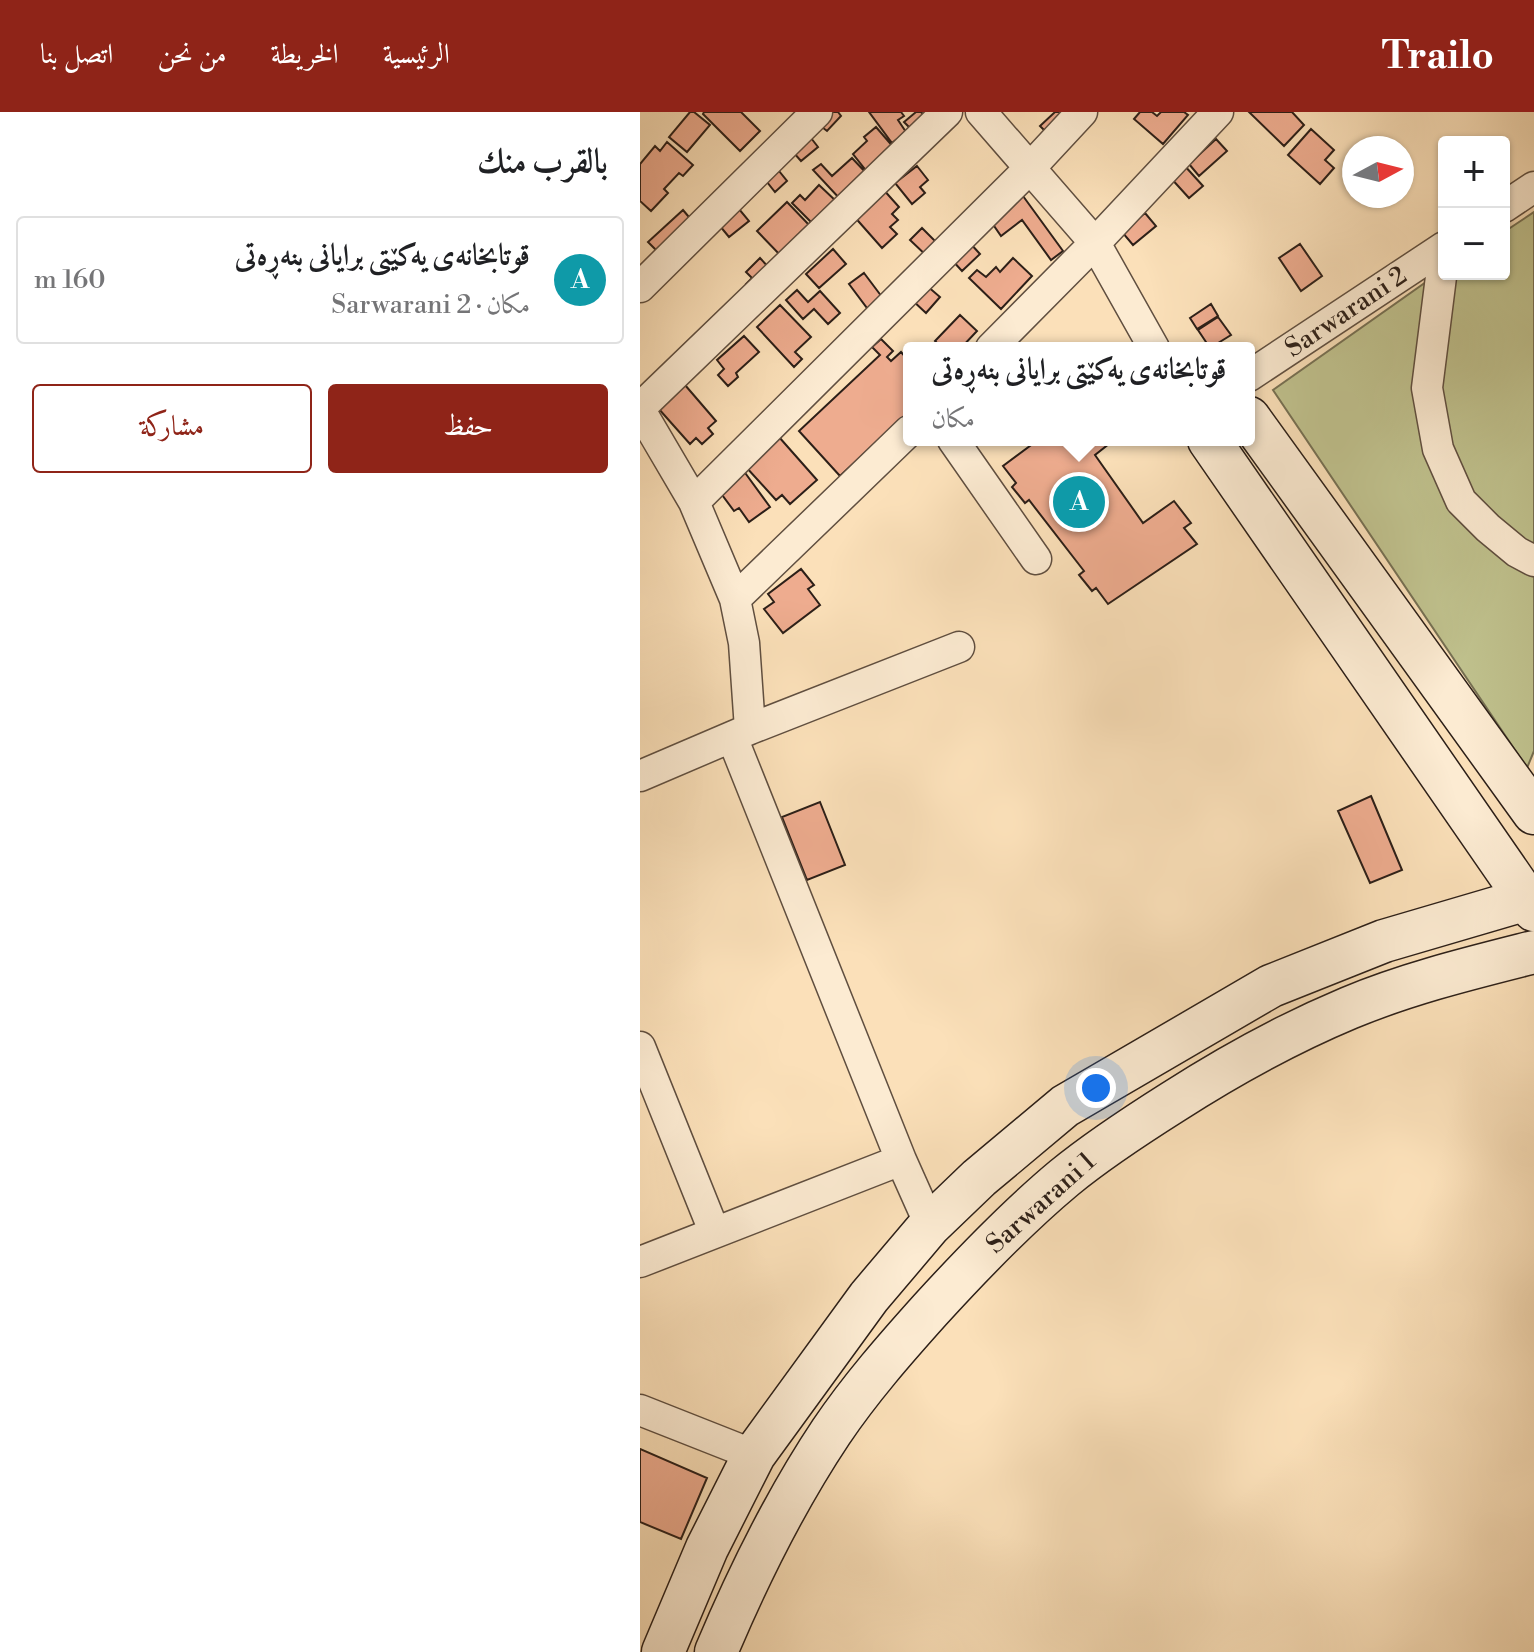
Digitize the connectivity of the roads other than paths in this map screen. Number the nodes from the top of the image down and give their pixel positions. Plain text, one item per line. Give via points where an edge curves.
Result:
1 (817, 112) edge
2 (947, 112) edge
3 (981, 112) edge
4 (1082, 112) edge
5 (1218, 112) edge
6 (1029, 169) junction
7 (1534, 187) edge
8 (1510, 203) edge
9 (1095, 243) junction
10 (1438, 254) edge
11 (1440, 280) edge
12 (640, 287) edge
13 (997, 342) edge
14 (1151, 342) edge
15 (1255, 372) edge
16 (640, 409) edge
17 (1255, 426) edge
18 (903, 437) edge
19 (957, 446) edge
20 (1213, 446) edge
21 (694, 502) junction
22 (1036, 559) dead end
23 (1534, 561) edge
24 (735, 599) junction
25 (959, 647) dead end
26 (741, 733) junction
27 (640, 776) edge
28 (1534, 810) edge
29 (1530, 904) edge
30 (1534, 952) edge
31 (640, 1047) edge
32 (901, 1160) junction
33 (930, 1225) junction
34 (714, 1231) junction
35 (640, 1262) edge
36 (822, 1361) junction
37 (863, 1387) junction
38 (640, 1410) edge
39 (754, 1455) junction
40 (663, 1652) edge
41 (716, 1652) edge

1 - 12 street
2 - 16 street
3 - 6 street
4 - 6 street
5 - 9 street
6 - 9 street
6 - 21 street
7 - 8 street
9 - 13 street
9 - 14 street
10 - 15 street, Sarwarani 2
11 - 23 street via 1427,388 1438,449 1461,501
16 - 21 street
17 - 28 main road
18 - 24 street
19 - 22 street
20 - 29 main road
21 - 24 street
24 - 26 street via 744,643
25 - 26 street
26 - 27 street
26 - 32 street
29 - 33 main road via 1384,941 1271,986 1065,1106
30 - 37 main road, Sarwarani 1 via 1456,971 1350,1007 1254,1054 1149,1117 1035,1203 951,1287
31 - 34 street
32 - 33 street
32 - 34 street
33 - 36 main road
34 - 35 street
36 - 37 main road
36 - 39 main road
37 - 41 main road, Sarwarani 1 via 796,1487
38 - 39 street
39 - 40 main road

